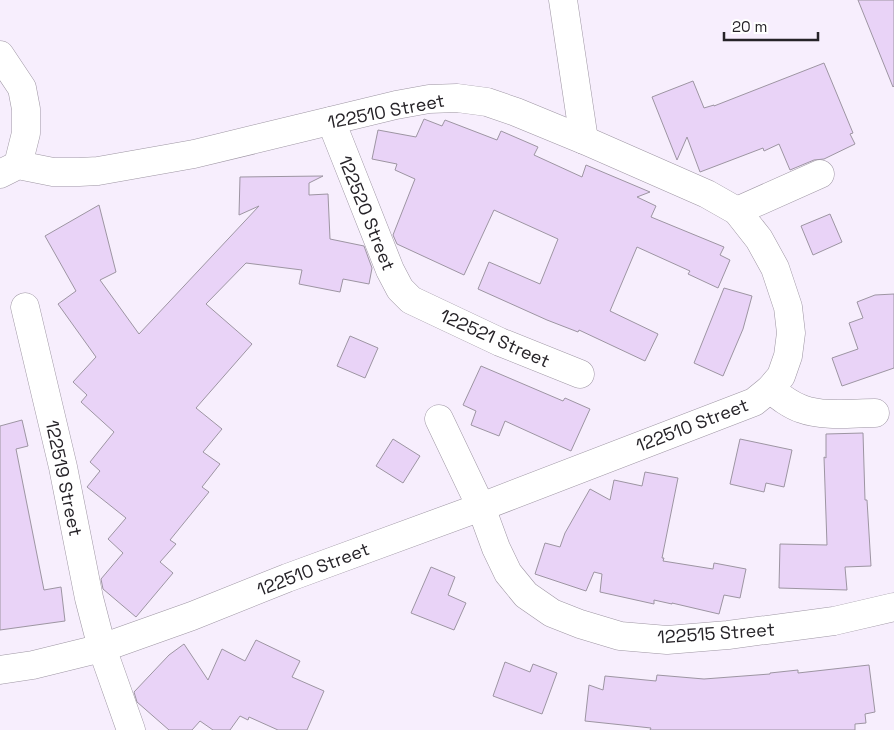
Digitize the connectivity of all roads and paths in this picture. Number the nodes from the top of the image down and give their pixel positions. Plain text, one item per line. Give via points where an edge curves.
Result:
1 (563, 0) edge
2 (0, 55) edge
3 (331, 121) junction
4 (584, 140) junction
5 (9, 170) edge
6 (820, 174) dead end
7 (737, 211) junction
8 (411, 300) joint
9 (25, 307) dead end
10 (580, 374) dead end
11 (770, 388) junction
12 (876, 412) dead end
13 (439, 418) dead end
14 (480, 506) junction
15 (894, 607) edge
16 (102, 648) junction
17 (0, 670) edge
18 (131, 730) edge

1 - 4 street
2 - 5 street, 122510 Street via 22,88 26,109 26,133
3 - 4 street, 122510 Street via 429,99 457,98 509,109
3 - 5 street, 122510 Street via 194,154 98,171
3 - 8 street, 122520 Street via 390,270 400,289
4 - 7 street, 122510 Street via 707,194
6 - 7 street
7 - 11 street, 122510 Street via 759,239 775,268 788,307 791,333 788,356 781,376
8 - 10 street, 122521 Street via 500,342
9 - 16 street, 122519 Street
11 - 12 street via 785,401 815,413
11 - 14 street, 122510 Street via 754,402
13 - 14 street
14 - 15 street, 122515 Street via 508,573 526,595 552,613 620,636 666,640 728,635 834,621
14 - 16 street, 122510 Street
16 - 17 street, 122510 Street
16 - 18 street, 122519 Street

